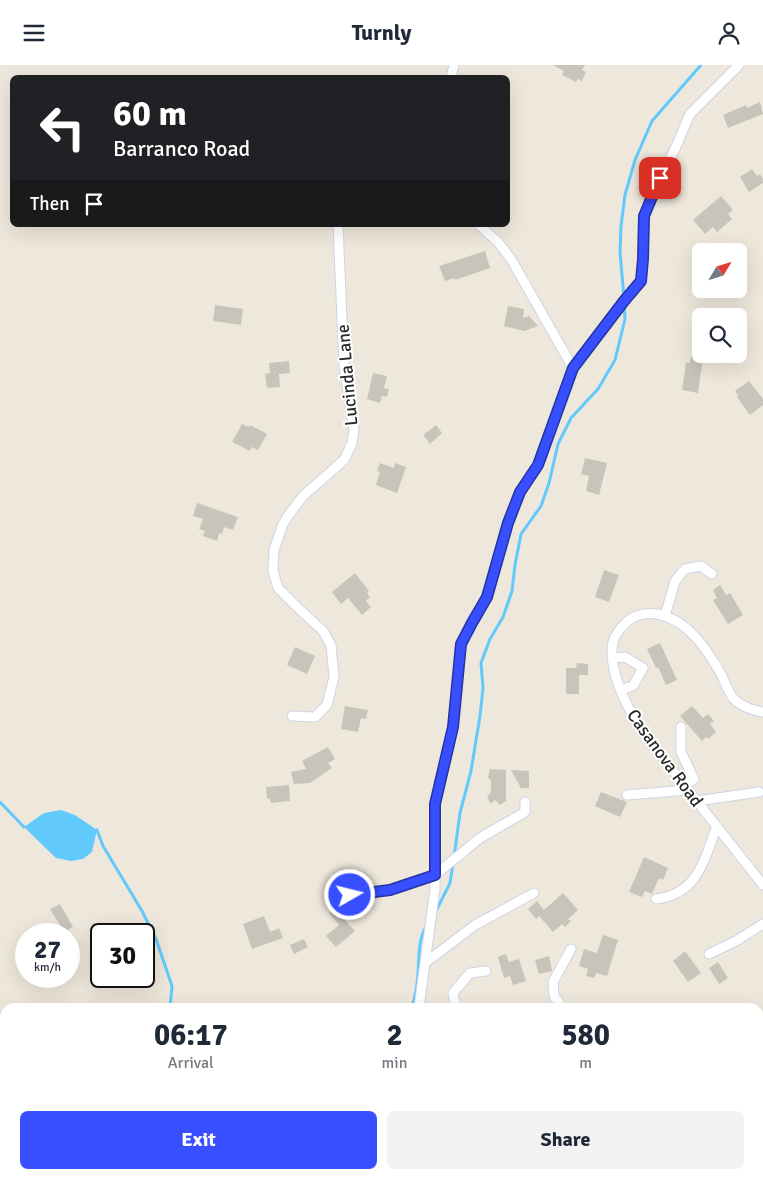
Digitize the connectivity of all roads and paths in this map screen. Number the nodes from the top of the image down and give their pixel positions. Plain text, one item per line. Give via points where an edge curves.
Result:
1 (739, 65) edge
2 (338, 227) edge
3 (481, 227) edge
4 (573, 368) junction
5 (712, 574) dead end
6 (666, 616) junction
7 (612, 658) junction
8 (621, 690) junction
9 (763, 712) edge
10 (292, 716) dead end
11 (681, 727) dead end
12 (687, 788) junction
13 (759, 792) dead end
14 (628, 795) dead end
15 (697, 801) junction
16 (525, 802) dead end
17 (717, 826) junction
18 (435, 875) junction
19 (763, 885) edge
20 (534, 893) dead end
21 (350, 895) dead end
22 (656, 899) dead end
23 (763, 924) edge
24 (571, 949) dead end
25 (709, 954) dead end
26 (425, 963) junction
27 (486, 971) dead end
28 (420, 1003) edge
29 (455, 1003) edge
30 (559, 1003) edge

1 - 4 street via 690,114 644,216 641,281
2 - 10 street, Lucinda Lane via 344,366 354,430 352,443 344,460 303,496 283,524 274,550 273,571 278,588 323,631 331,645 334,677 327,705 315,717
3 - 4 street via 511,259
4 - 18 street via 538,465 520,492 508,523 487,597 461,644 453,727 435,804
5 - 6 street via 701,566 685,569 674,581
6 - 7 street, Casanova Road via 648,613 633,616 619,630 611,648
6 - 9 street, Casanova Road via 683,625 698,640 734,698 745,708
7 - 8 street, Casanova Road
7 - 8 street via 625,657 643,668 633,686
8 - 12 street, Casanova Road via 643,733
11 - 12 street via 681,752 694,779
12 - 14 street
12 - 15 street, Casanova Road
13 - 15 street
15 - 17 street, Casanova Road
16 - 18 street via 524,812 480,838
17 - 19 street, Casanova Road
17 - 22 street via 702,868 690,885 668,897
18 - 21 street via 390,890
18 - 26 street via 436,889
20 - 26 street via 475,925
23 - 25 street
24 - 30 street via 553,983 554,997
26 - 28 street
27 - 29 street via 470,973 453,993

